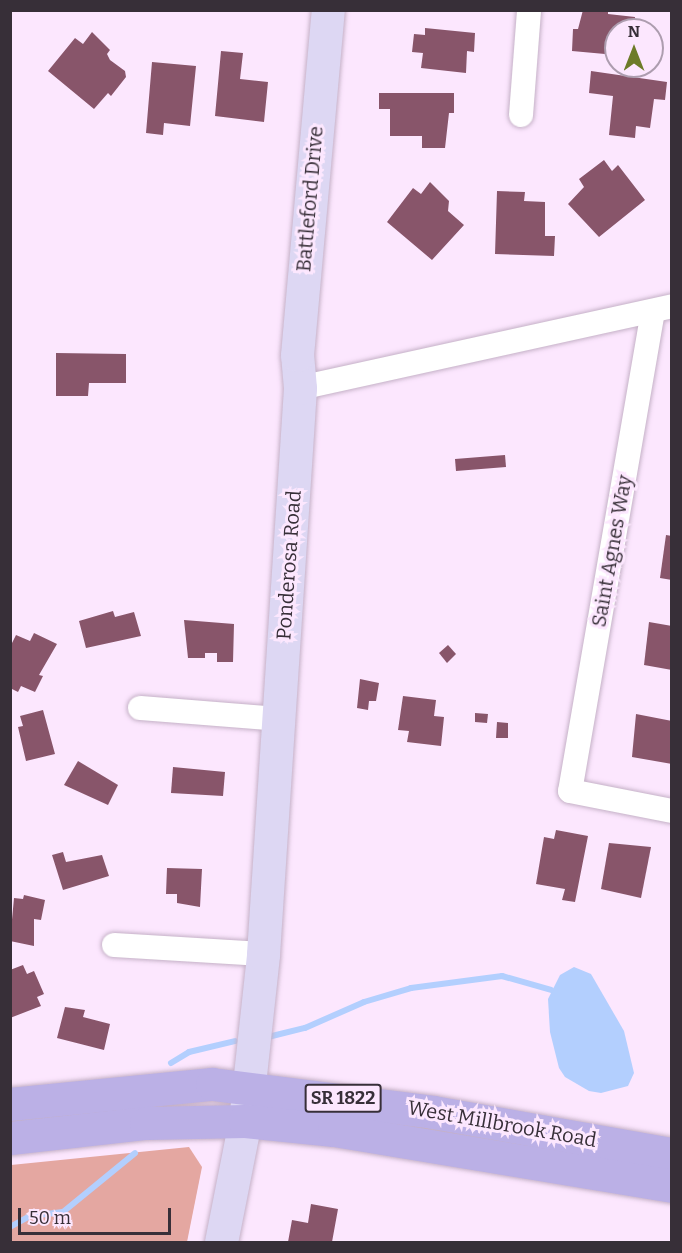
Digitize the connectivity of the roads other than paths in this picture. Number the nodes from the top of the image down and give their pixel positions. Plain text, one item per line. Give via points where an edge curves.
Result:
1 (529, 10) edge
2 (323, 11) edge
3 (521, 115) dead end
4 (662, 309) edge
5 (300, 388) junction
6 (140, 708) dead end
7 (279, 719) junction
8 (672, 811) edge
9 (114, 945) dead end
10 (263, 954) junction
11 (248, 1088) junction
12 (10, 1104) edge
13 (245, 1121) junction
14 (10, 1138) edge
15 (672, 1154) edge
16 (672, 1186) edge
17 (220, 1242) edge

1 - 3 street
2 - 5 street, Battleford Drive via 297,355
4 - 5 street
4 - 8 street, Saint Agnes Way via 570,791
5 - 7 street, Ponderosa Road
6 - 7 street
7 - 10 street, Ponderosa Road
9 - 10 street
10 - 11 street, Ponderosa Road
11 - 12 main road, West Millbrook Road / SR 1822 via 212,1084
11 - 13 street, Ponderosa Road
11 - 15 main road, West Millbrook Road / SR 1822 via 433,1112
13 - 14 main road, West Millbrook Road / SR 1822 via 146,1123
13 - 16 main road, West Millbrook Road / SR 1822 via 334,1130
13 - 17 street, Ponderosa Road

